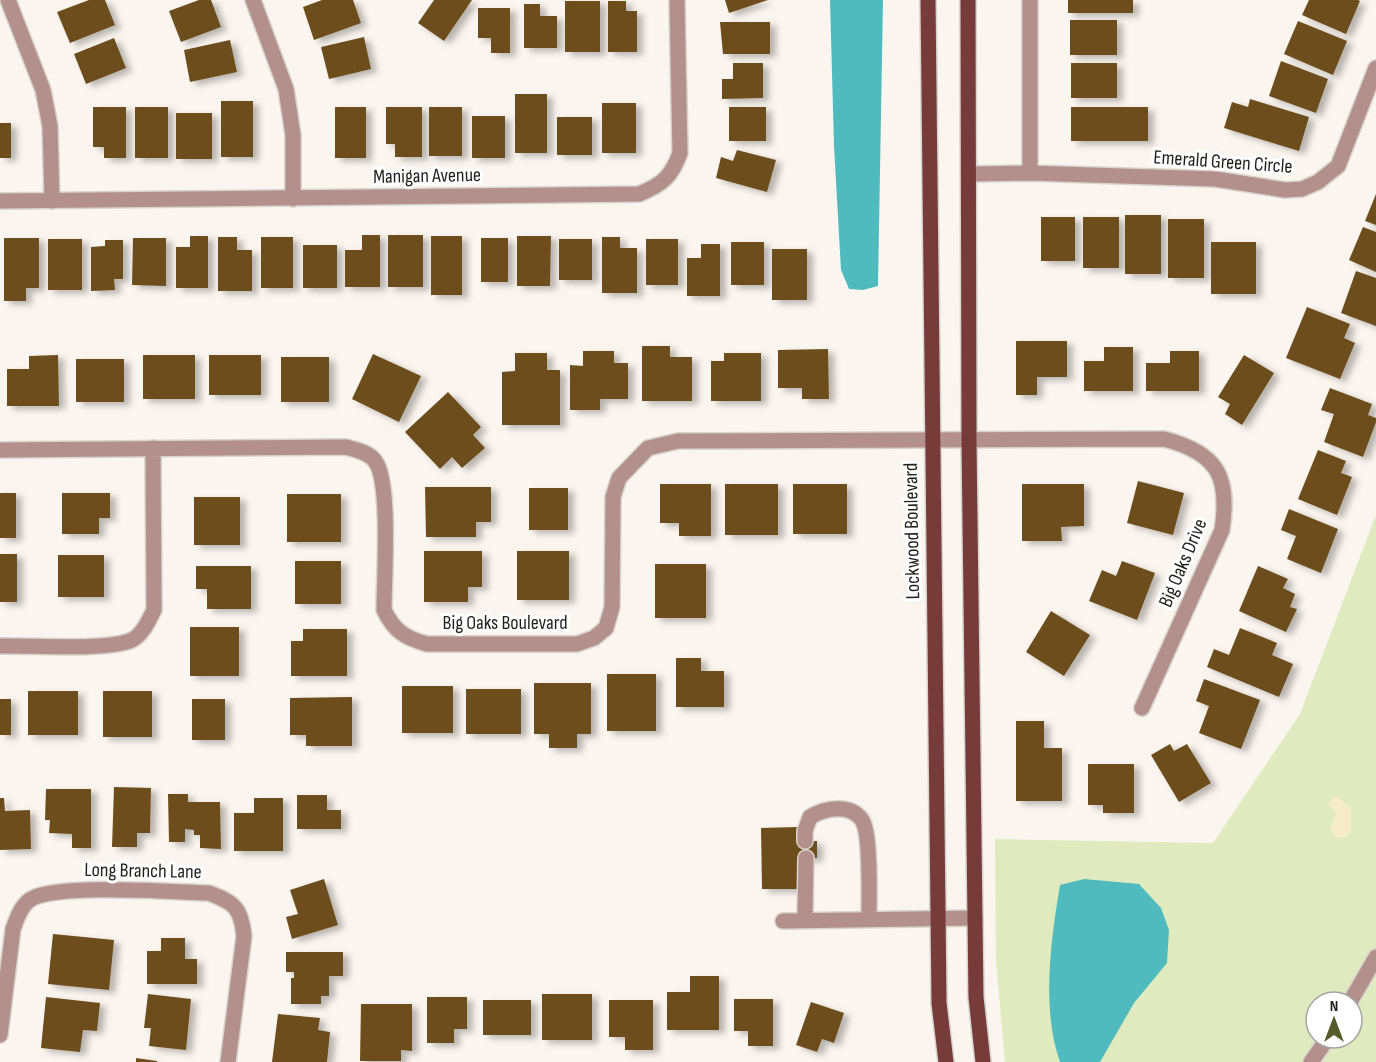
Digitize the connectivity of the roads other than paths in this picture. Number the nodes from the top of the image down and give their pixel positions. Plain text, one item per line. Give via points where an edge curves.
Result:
1 (8, 0) edge
2 (252, 0) edge
3 (676, 0) edge
4 (927, 0) edge
5 (968, 0) edge
6 (1030, 0) edge
7 (1376, 68) edge
8 (1030, 173) junction
9 (969, 174) junction
10 (293, 199) junction
11 (0, 201) edge
12 (52, 201) junction
13 (932, 442) junction
14 (969, 442) junction
15 (153, 448) junction
16 (0, 450) edge
17 (0, 646) edge
18 (1142, 708) dead end
19 (805, 841) dead end
20 (806, 858) dead end
21 (938, 918) junction
22 (975, 918) junction
23 (869, 919) junction
24 (805, 920) junction
25 (783, 921) dead end
26 (1376, 957) edge
27 (1357, 990) edge
28 (0, 1035) edge
29 (228, 1062) edge
30 (946, 1062) edge
31 (983, 1062) edge

1 - 12 street via 44,90 50,126
2 - 10 street via 286,89 293,135
3 - 10 street, Manigan Avenue via 680,153 674,171 660,186 639,194
4 - 13 main road, Lockwood Boulevard
5 - 9 main road
6 - 8 street
7 - 8 street, Emerald Green Circle via 1338,166 1302,189 1215,179
8 - 9 street, Emerald Green Circle
9 - 14 main road
10 - 12 street, Manigan Avenue
11 - 12 street, Manigan Avenue
13 - 14 street, Big Oaks Boulevard
13 - 15 street, Big Oaks Boulevard via 678,441 648,448 620,478 613,497 612,607 606,628 577,644 427,644 409,639 392,627 384,610 384,481 375,461 363,452 346,447
13 - 21 main road, Lockwood Boulevard
14 - 18 street, Big Oaks Drive via 1164,440 1189,446 1209,460 1224,481 1222,530
14 - 22 main road
15 - 16 street, Big Oaks Boulevard
15 - 17 street via 154,610 145,627 134,639 114,645
19 - 23 street via 810,817 820,811 839,809 861,819 867,844
20 - 24 street
21 - 22 street
21 - 23 street
21 - 30 main road, Lockwood Boulevard via 939,1003
22 - 31 main road via 976,997
23 - 24 street
24 - 25 street
26 - 27 street
28 - 29 street, Long Branch Lane via 13,929 19,912 31,899 57,891 209,893 231,901 242,917 244,936

